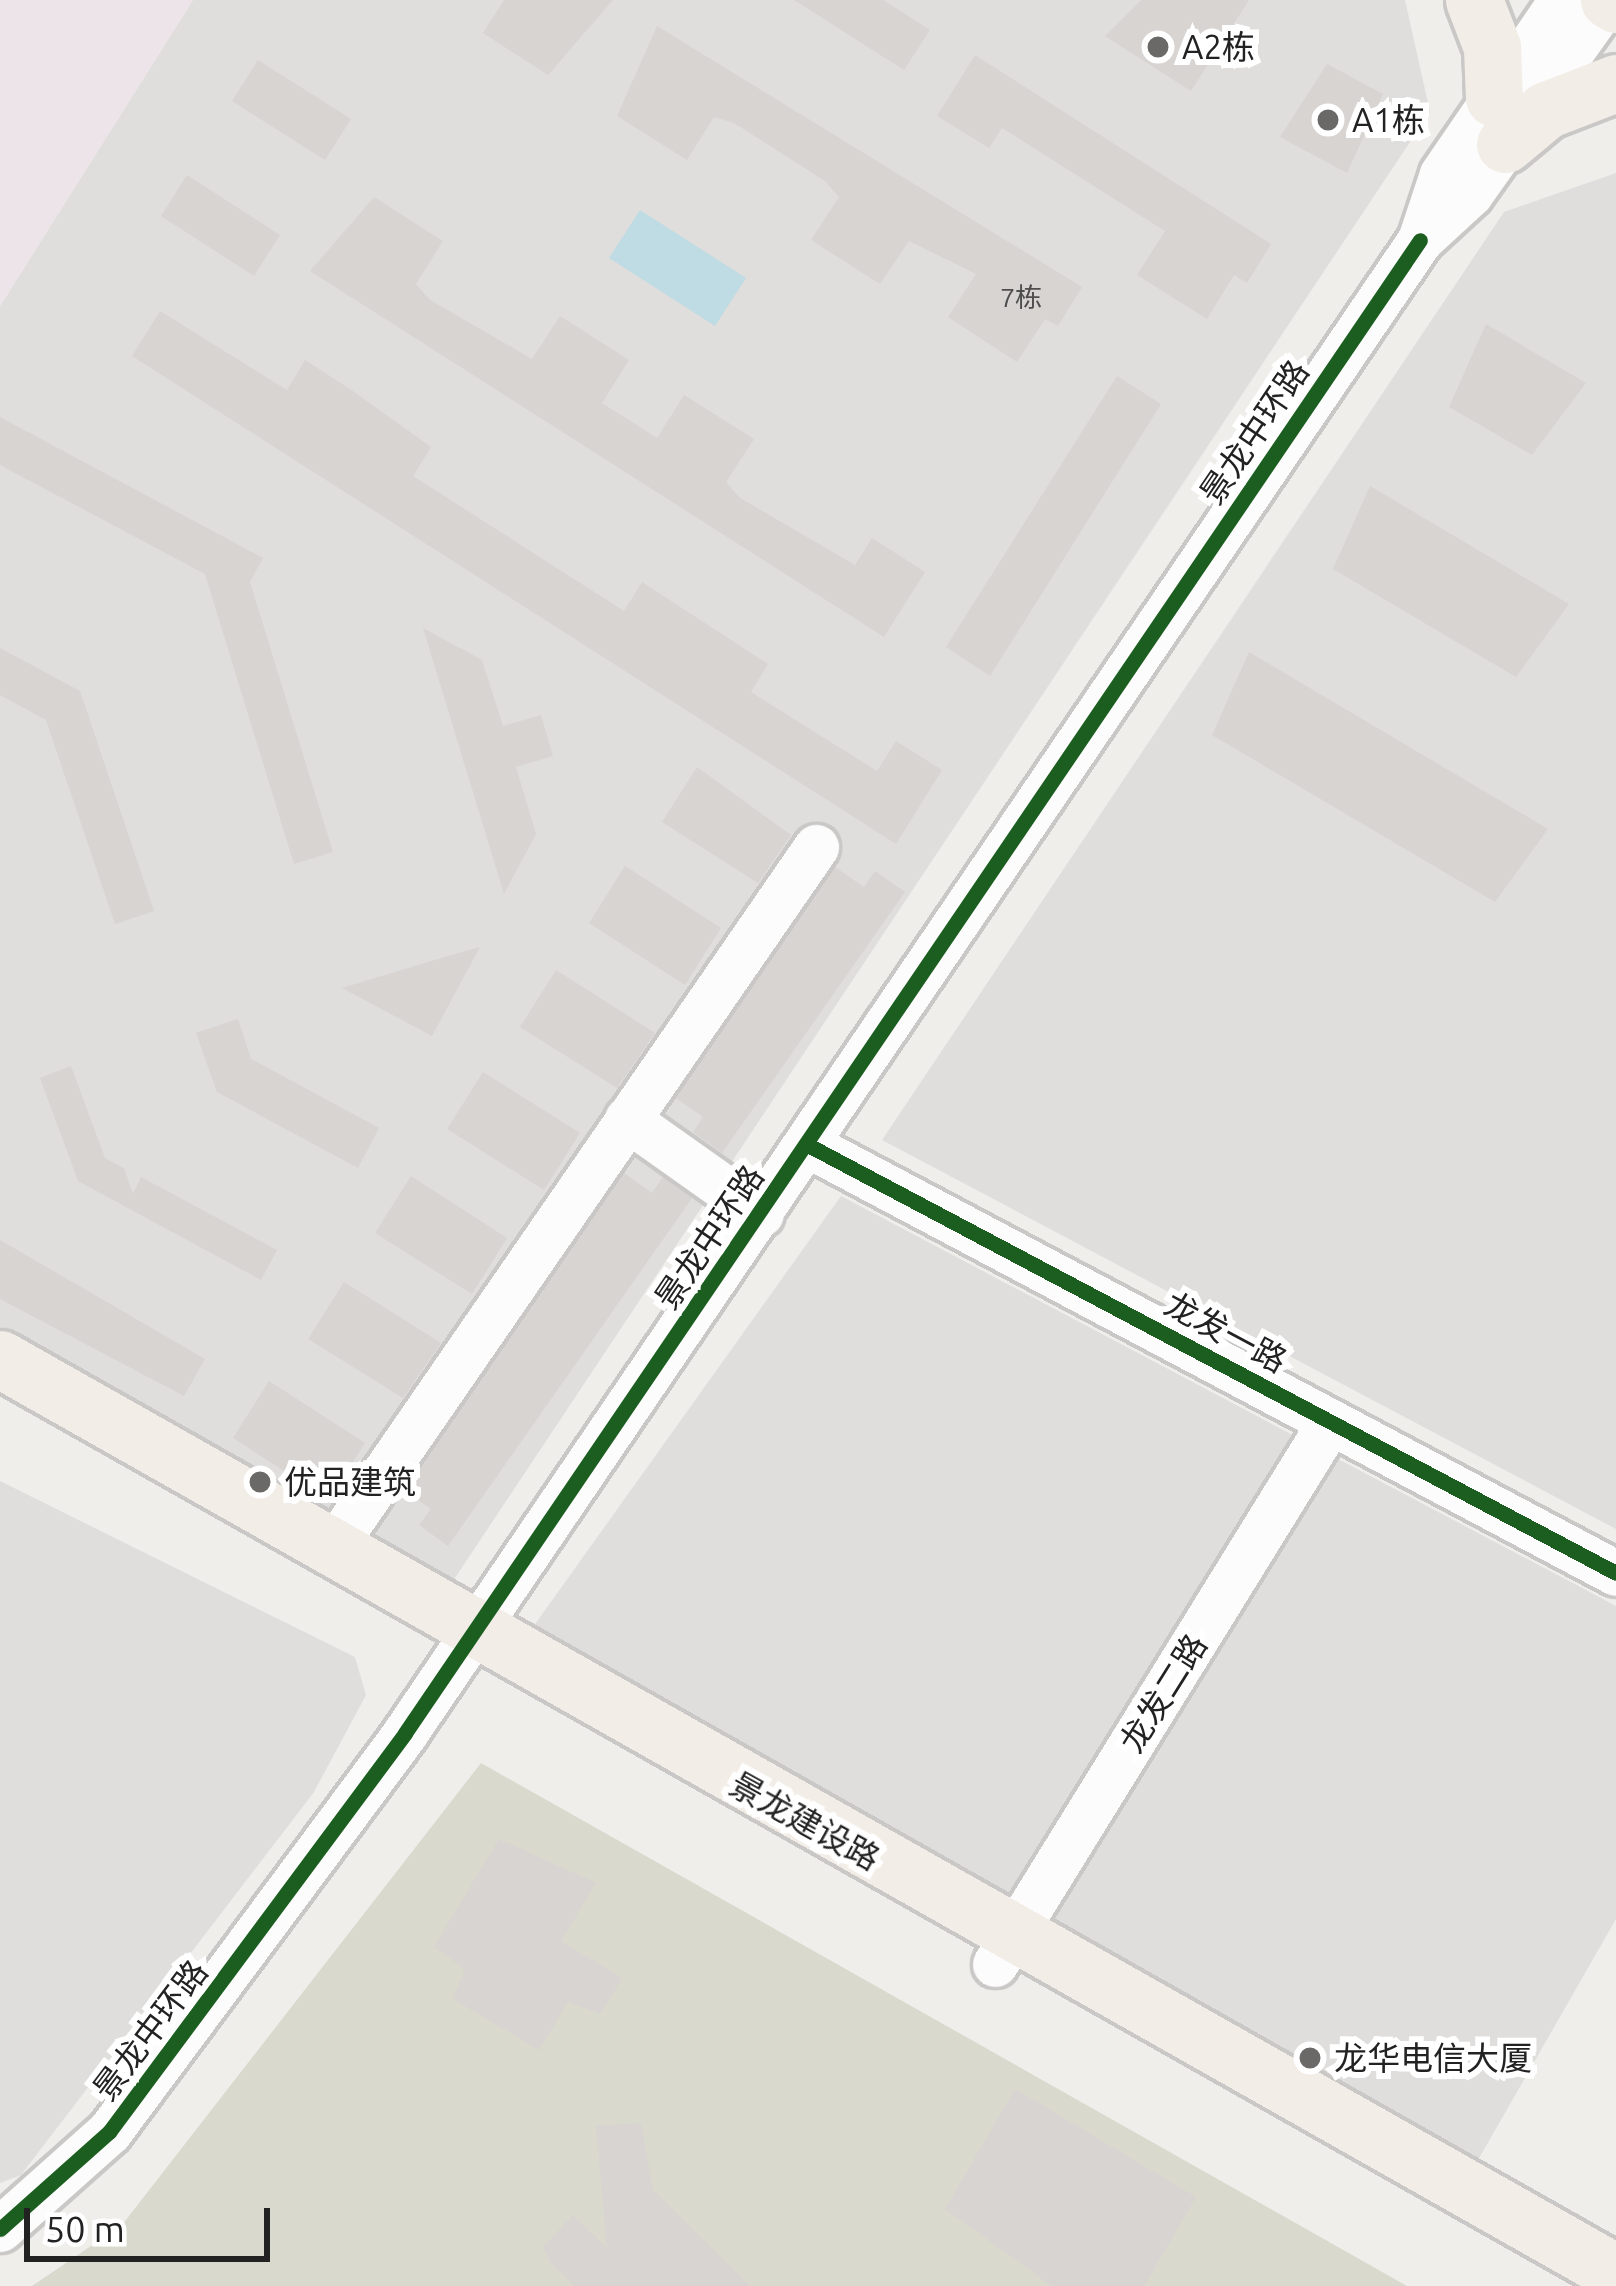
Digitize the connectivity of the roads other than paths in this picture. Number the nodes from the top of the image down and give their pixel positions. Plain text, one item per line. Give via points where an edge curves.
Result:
1 (1474, 0) edge
2 (1561, 0) edge
3 (1611, 1) edge
4 (1616, 83) edge
5 (1500, 121) junction
6 (816, 847) dead end
7 (627, 1119) junction
8 (808, 1145) junction
9 (761, 1214) junction
10 (0, 1359) edge
11 (0, 1404) edge
12 (1330, 1422) junction
13 (335, 1544) junction
14 (1616, 1573) edge
15 (464, 1645) junction
16 (1004, 1950) junction
17 (0, 2229) edge
18 (1616, 2273) edge
19 (1578, 2286) edge

1 - 5 main road via 1492,47
2 - 5 street, 景龙中环路
3 - 5 street, 景龙中环路
4 - 5 main road
5 - 8 street, 景龙中环路 via 1442,174 1420,240
6 - 7 street
7 - 9 street
7 - 13 street
8 - 9 street, 景龙中环路
8 - 12 street, 龙发一路
9 - 15 street, 景龙中环路
10 - 13 main road, 景龙建设路
11 - 15 main road, 景龙建设路
12 - 14 street, 龙发一路
12 - 16 street, 龙发二路
13 - 15 main road, 景龙建设路
15 - 16 main road, 景龙建设路
15 - 17 street, 景龙中环路 via 109,2132
16 - 18 main road, 景龙建设路
16 - 19 main road, 景龙建设路

